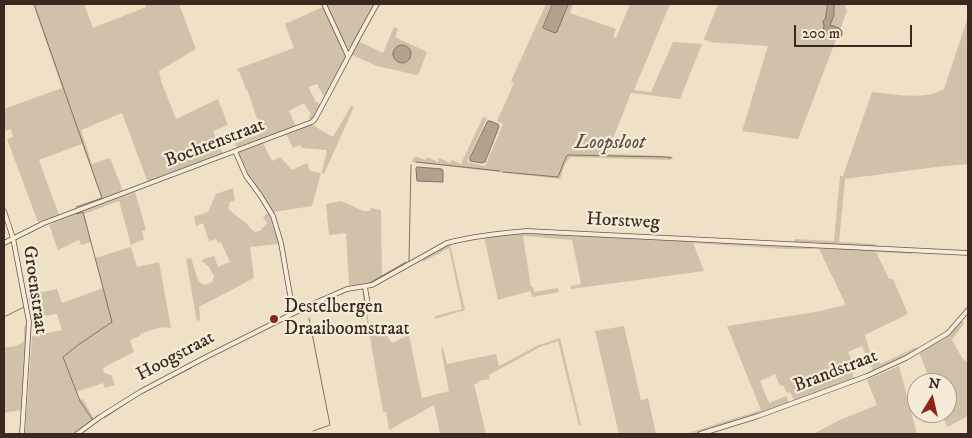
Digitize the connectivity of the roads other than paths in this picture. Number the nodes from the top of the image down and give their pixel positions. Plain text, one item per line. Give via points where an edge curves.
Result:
1 (324, 4) edge
2 (377, 4) edge
3 (348, 56) junction
4 (235, 152) junction
5 (4, 211) edge
6 (14, 238) junction
7 (4, 243) edge
8 (968, 253) edge
9 (365, 287) junction
10 (968, 310) edge
11 (369, 311) dead end
12 (293, 312) junction
13 (22, 434) edge
14 (77, 434) edge
15 (700, 434) edge

1 - 3 street
2 - 3 street, Bochtenstraat
3 - 4 street, Bochtenstraat via 313,121
4 - 6 street, Bochtenstraat via 44,223
4 - 12 street via 246,176 273,216
5 - 6 street, Groenstraat
6 - 7 street, Bochtenstraat
6 - 13 street, Groenstraat via 29,322
8 - 9 street, Horstweg via 508,232 447,243
9 - 11 street
9 - 12 street, Horstweg via 347,289
10 - 15 street, Brandstraat via 948,333 912,355 867,376
12 - 14 street, Hoogstraat via 140,392

